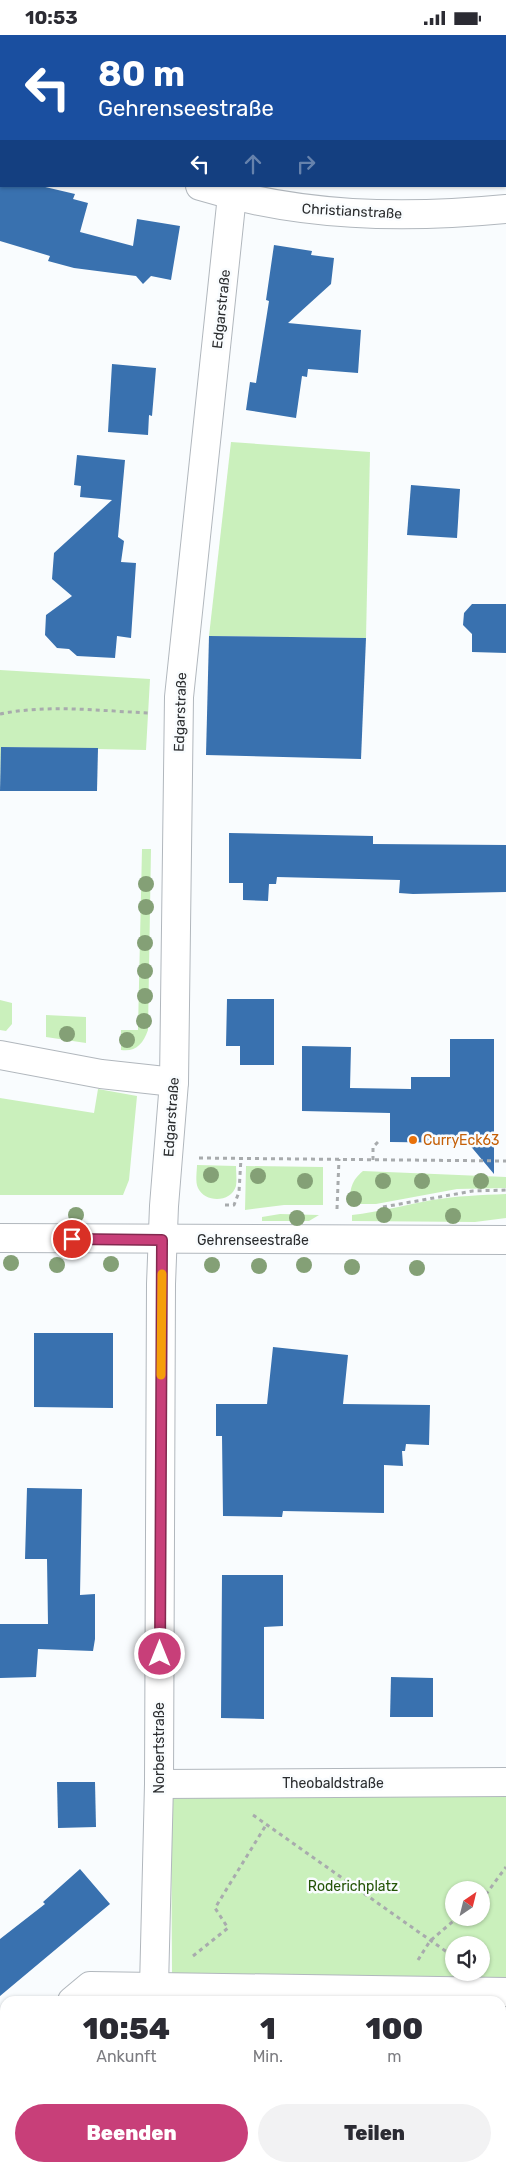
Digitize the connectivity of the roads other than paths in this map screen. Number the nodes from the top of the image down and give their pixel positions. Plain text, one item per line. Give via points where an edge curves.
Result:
1 (206, 187) edge
2 (232, 191) edge
3 (506, 209) edge
4 (0, 1055) edge
5 (174, 1082) junction
6 (0, 1238) edge
7 (506, 1239) edge
8 (162, 1240) junction
9 (506, 1783) edge
10 (160, 1784) junction
11 (154, 1987) junction
12 (506, 1991) edge
13 (78, 1996) edge

1 - 2 street, Christianstraße
2 - 3 street, Christianstraße via 300,209 373,215
2 - 5 street, Edgarstraße via 179,697
4 - 5 street via 101,1074
5 - 8 street, Edgarstraße
6 - 8 street, Gehrenseestraße
7 - 8 street, Gehrenseestraße
8 - 10 street, Norbertstraße
9 - 10 street, Theobaldstraße
10 - 11 street, Norbertstraße
11 - 12 street
11 - 13 street via 90,1986

